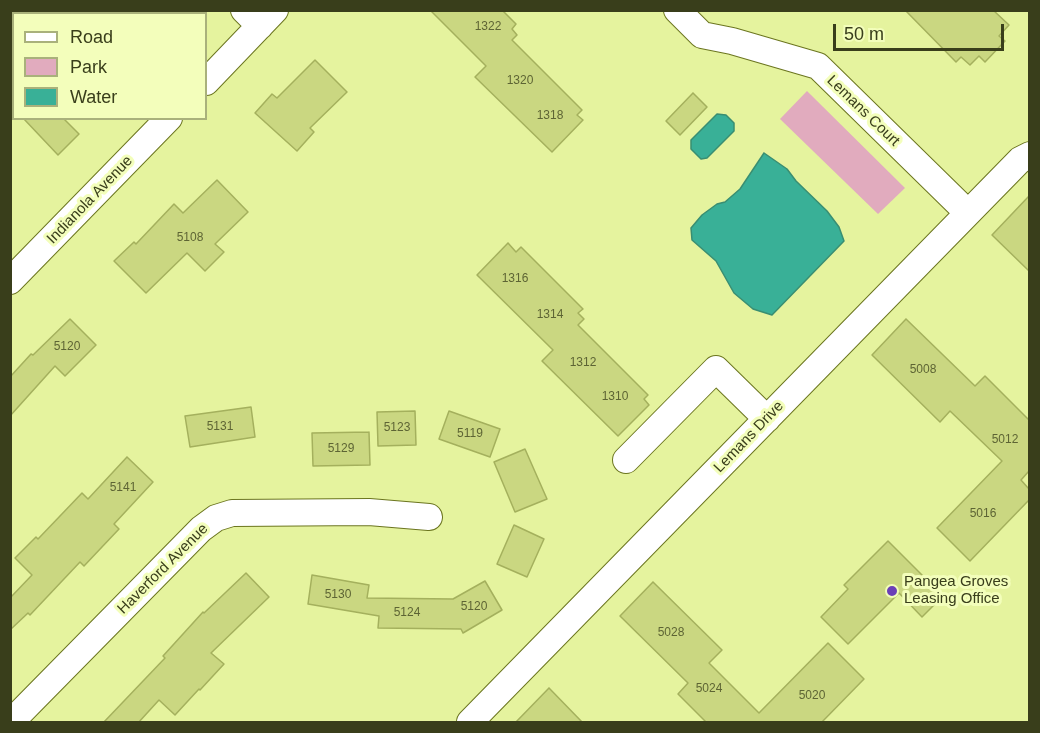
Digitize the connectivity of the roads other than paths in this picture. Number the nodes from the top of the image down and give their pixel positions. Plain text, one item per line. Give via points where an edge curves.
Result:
1 (677, 10) edge
2 (260, 16) edge
3 (207, 81) edge
4 (168, 120) edge
5 (1029, 155) edge
6 (968, 213) junction
7 (10, 281) edge
8 (767, 418) junction
9 (626, 459) dead end
10 (429, 517) dead end
11 (11, 723) edge
12 (470, 723) edge

1 - 6 street, Lemans Court via 702,35 818,66
2 - 3 street
4 - 7 street, Indianola Avenue
5 - 6 street, Lemans Drive
6 - 8 street, Lemans Drive
8 - 9 street via 716,369
8 - 12 street, Lemans Drive
10 - 11 street, Haverford Avenue via 369,512 232,513 216,518

